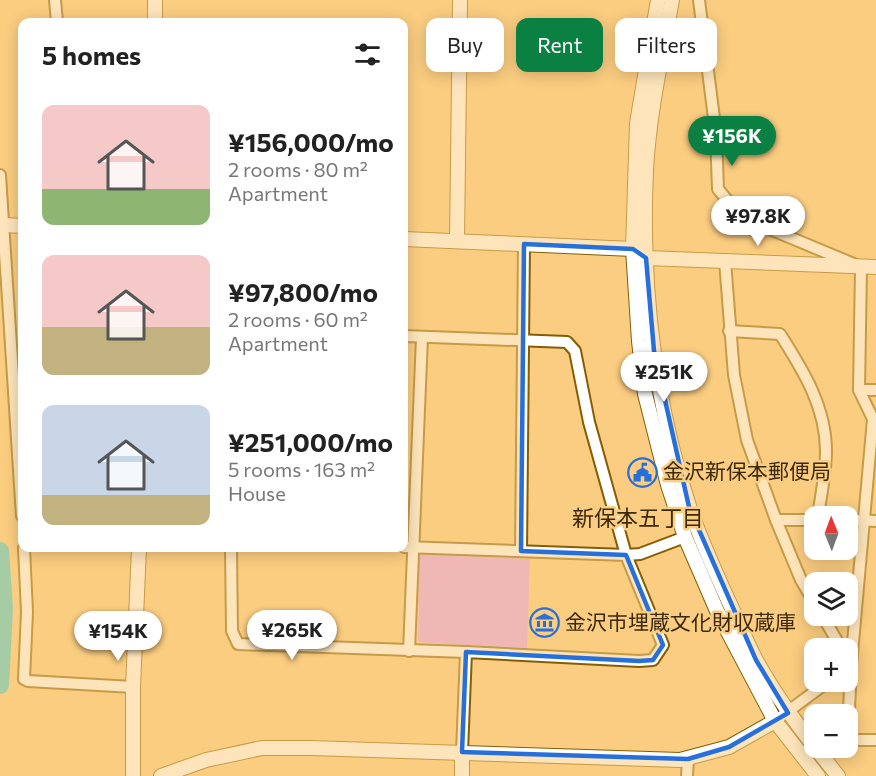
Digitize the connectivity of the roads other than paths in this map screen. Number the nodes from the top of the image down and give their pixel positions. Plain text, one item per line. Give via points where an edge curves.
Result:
1 (55, 0) edge
2 (155, 0) edge
3 (460, 0) edge
4 (658, 0) edge
5 (672, 0) edge
6 (699, 0) edge
7 (57, 18) edge
8 (155, 18) edge
9 (0, 175) edge
10 (4, 225) junction
11 (18, 226) edge
12 (408, 239) edge
13 (457, 241) junction
14 (524, 244) junction
15 (633, 249) junction
16 (646, 258) junction
17 (724, 261) junction
18 (861, 267) junction
19 (876, 267) edge
20 (729, 331) junction
21 (408, 336) edge
22 (422, 337) junction
23 (523, 340) junction
24 (18, 363) edge
25 (859, 390) junction
26 (876, 390) edge
27 (819, 506) edge
28 (776, 520) junction
29 (804, 520) edge
30 (858, 520) edge
31 (864, 520) junction
32 (876, 520) edge
33 (685, 537) junction
34 (409, 547) edge
35 (520, 551) junction
36 (24, 552) edge
37 (139, 552) edge
38 (231, 552) edge
39 (626, 555) junction
40 (855, 572) edge
41 (804, 574) edge
42 (410, 651) junction
43 (466, 652) junction
44 (133, 687) junction
45 (815, 692) edge
46 (789, 713) junction
47 (775, 721) junction
48 (804, 733) edge
49 (858, 740) edge
50 (876, 740) edge
51 (462, 752) junction
52 (824, 758) edge
53 (688, 759) junction
54 (133, 776) edge
55 (161, 776) edge
56 (462, 776) edge
57 (687, 776) edge
58 (818, 776) edge
59 (838, 776) edge

1 - 7 street
2 - 8 street
3 - 13 street
4 - 15 street via 636,123
5 - 16 street via 646,169
6 - 18 street via 716,134 718,189 741,217
9 - 10 street
10 - 11 street
10 - 24 street
12 - 13 street
13 - 14 street
14 - 15 street
14 - 23 street
15 - 16 street
15 - 33 street via 645,394
16 - 17 street
16 - 46 street via 654,351 670,441 689,507 756,660
17 - 18 street
17 - 20 street
18 - 19 street
18 - 25 street
20 - 27 street via 780,334 805,373 823,418 826,451
20 - 28 street via 747,440
21 - 22 street
22 - 23 street
22 - 34 street
23 - 35 street
23 - 39 street via 567,342 575,351
25 - 26 street
25 - 31 street via 873,419
28 - 29 street
28 - 41 street
30 - 31 street
31 - 32 street
31 - 40 street
33 - 39 street via 640,554
33 - 47 street via 717,611
34 - 35 street
34 - 42 street
35 - 39 street
36 - 44 street via 24,679
37 - 44 street
38 - 42 street via 232,631 238,644
39 - 43 street via 663,645 653,660
42 - 43 street
43 - 51 street
44 - 54 street
45 - 46 street
46 - 47 street
46 - 48 street
47 - 53 street via 729,747
47 - 58 street
49 - 50 street
51 - 53 street
51 - 55 street via 262,748 206,760
51 - 56 street
52 - 59 street
53 - 57 street

